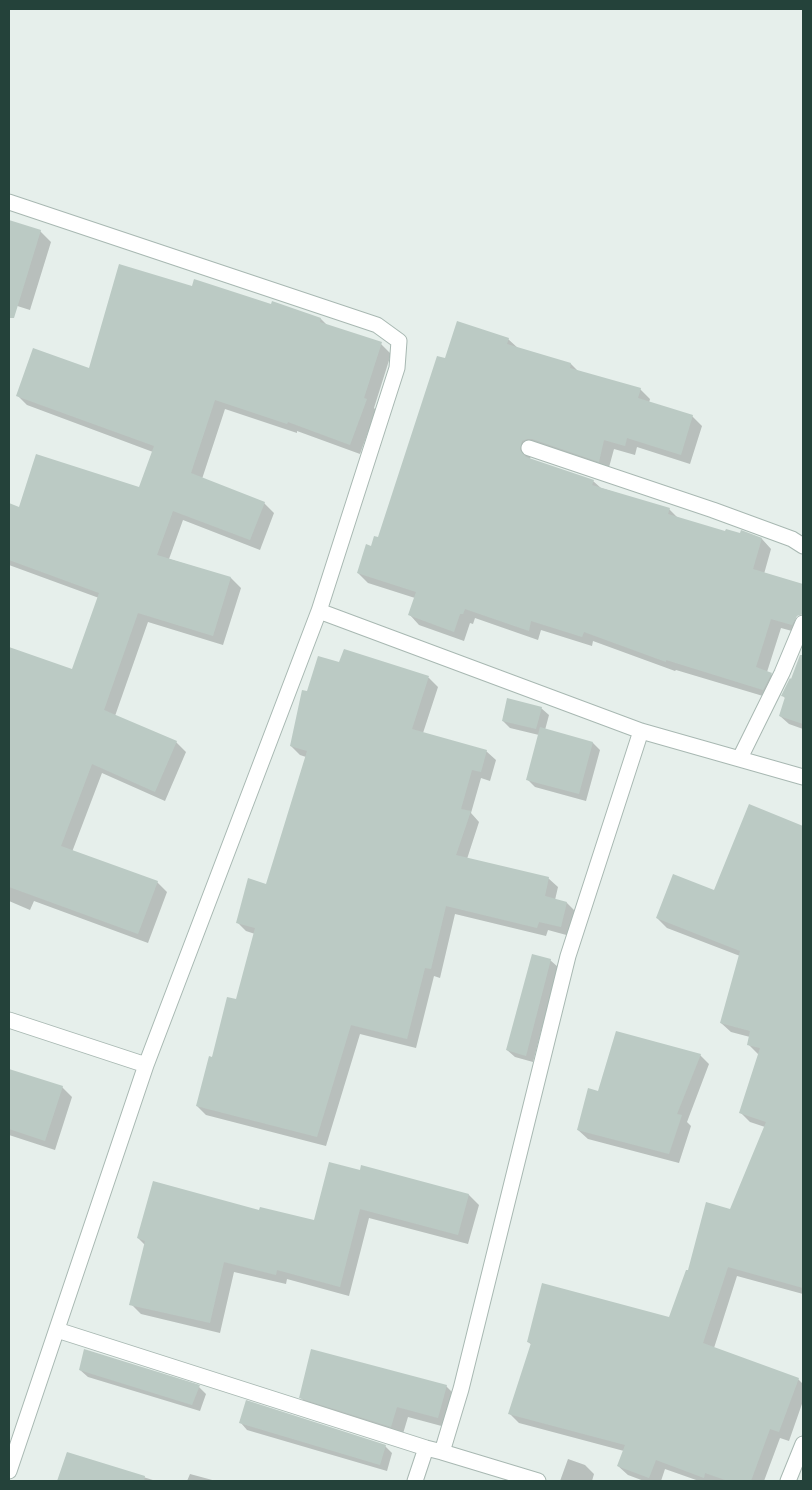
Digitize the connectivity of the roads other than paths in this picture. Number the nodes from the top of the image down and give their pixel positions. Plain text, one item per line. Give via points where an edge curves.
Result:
1 (9, 202) edge
2 (529, 448) dead end
3 (803, 546) edge
4 (319, 611) junction
5 (803, 623) edge
6 (641, 731) junction
7 (740, 758) junction
8 (803, 777) edge
9 (9, 1020) edge
10 (146, 1065) junction
11 (57, 1330) junction
12 (803, 1444) edge
13 (426, 1448) junction
14 (442, 1452) junction
15 (9, 1471) edge
16 (414, 1481) edge
17 (538, 1481) edge
18 (788, 1481) edge

1 - 4 street via 377,326 399,340 397,368
2 - 3 street via 713,510
4 - 6 street
4 - 10 street
5 - 7 street
6 - 7 street
6 - 14 street via 568,956 461,1390
7 - 8 street
9 - 10 street
10 - 11 street
11 - 13 street
11 - 15 street
12 - 18 street
13 - 14 street
13 - 16 street
14 - 17 street

